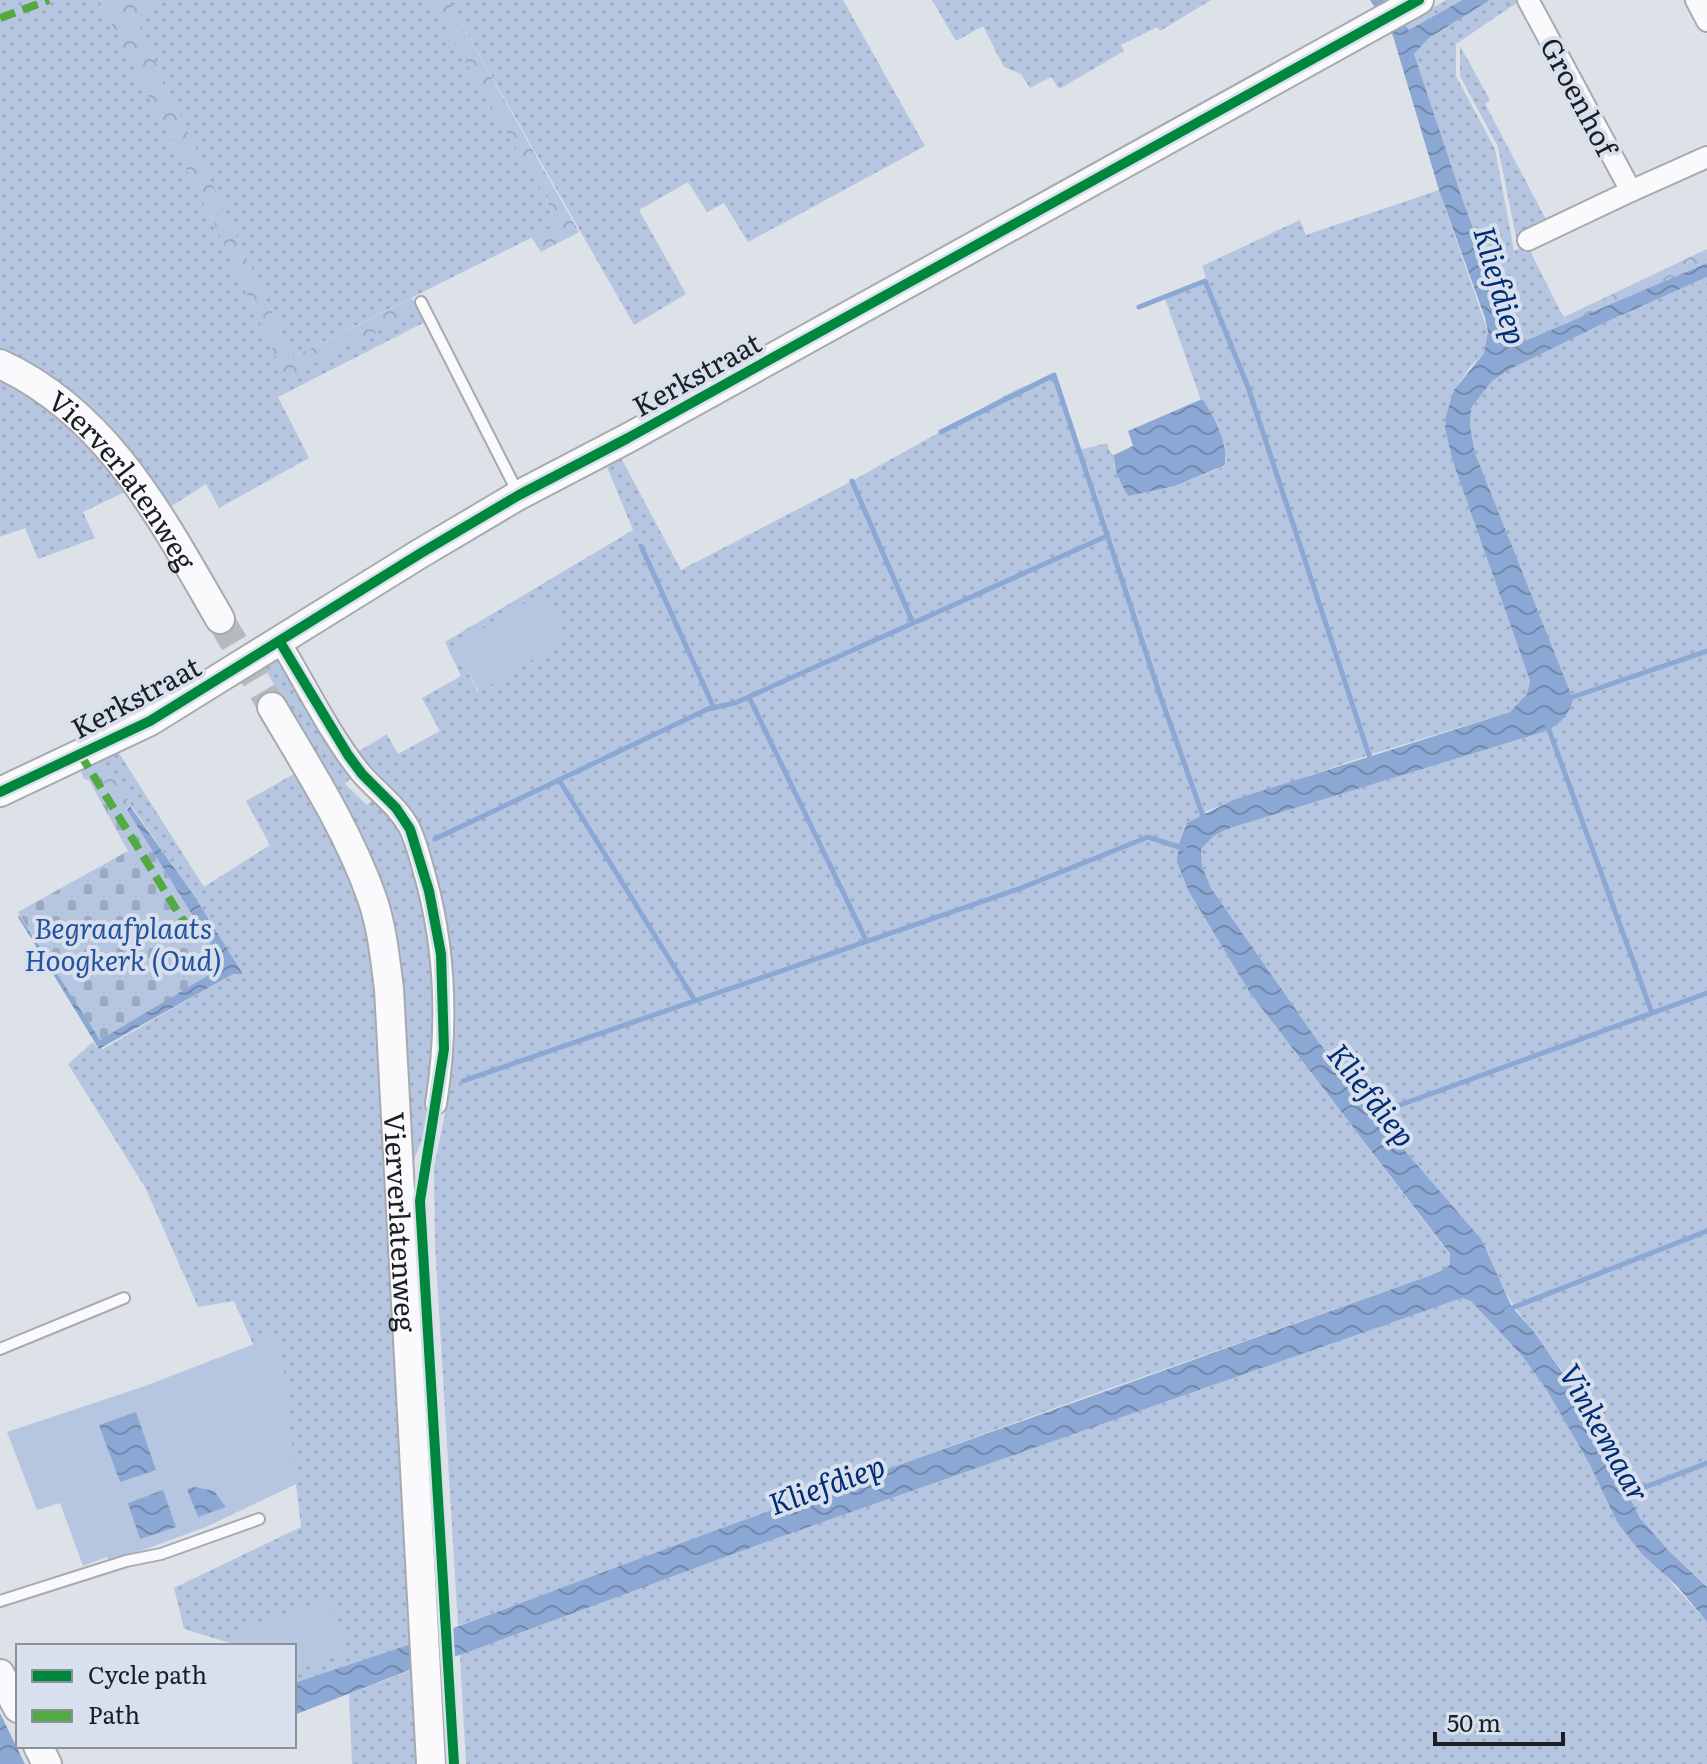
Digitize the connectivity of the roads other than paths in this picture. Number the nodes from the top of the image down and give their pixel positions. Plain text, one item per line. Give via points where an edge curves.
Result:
1 (1528, 0) edge
2 (1696, 0) edge
3 (1399, 11) edge
4 (1707, 21) edge
5 (1707, 157) edge
6 (1631, 191) junction
7 (1528, 240) dead end
8 (421, 302) dead end
9 (0, 364) edge
10 (519, 495) junction
11 (220, 619) tunnel mouth
12 (280, 642) junction
13 (272, 707) tunnel mouth
14 (0, 792) edge
15 (436, 1104) dead end
16 (124, 1298) dead end
17 (0, 1349) edge
18 (259, 1519) dead end
19 (0, 1601) edge
20 (0, 1674) edge
21 (16, 1704) edge
22 (431, 1764) edge

1 - 6 street, Groenhof
2 - 4 street
3 - 10 street, Kerkstraat
5 - 6 street
6 - 7 street
8 - 10 lane
9 - 11 street, Vierverlatenweg via 76,414 126,466
10 - 12 street, Kerkstraat
12 - 14 street, Kerkstraat via 150,721
12 - 15 street via 348,755 403,817 417,846 443,976 444,1049
13 - 22 street, Vierverlatenweg via 351,849 383,941
16 - 17 lane
18 - 19 lane
20 - 21 street

